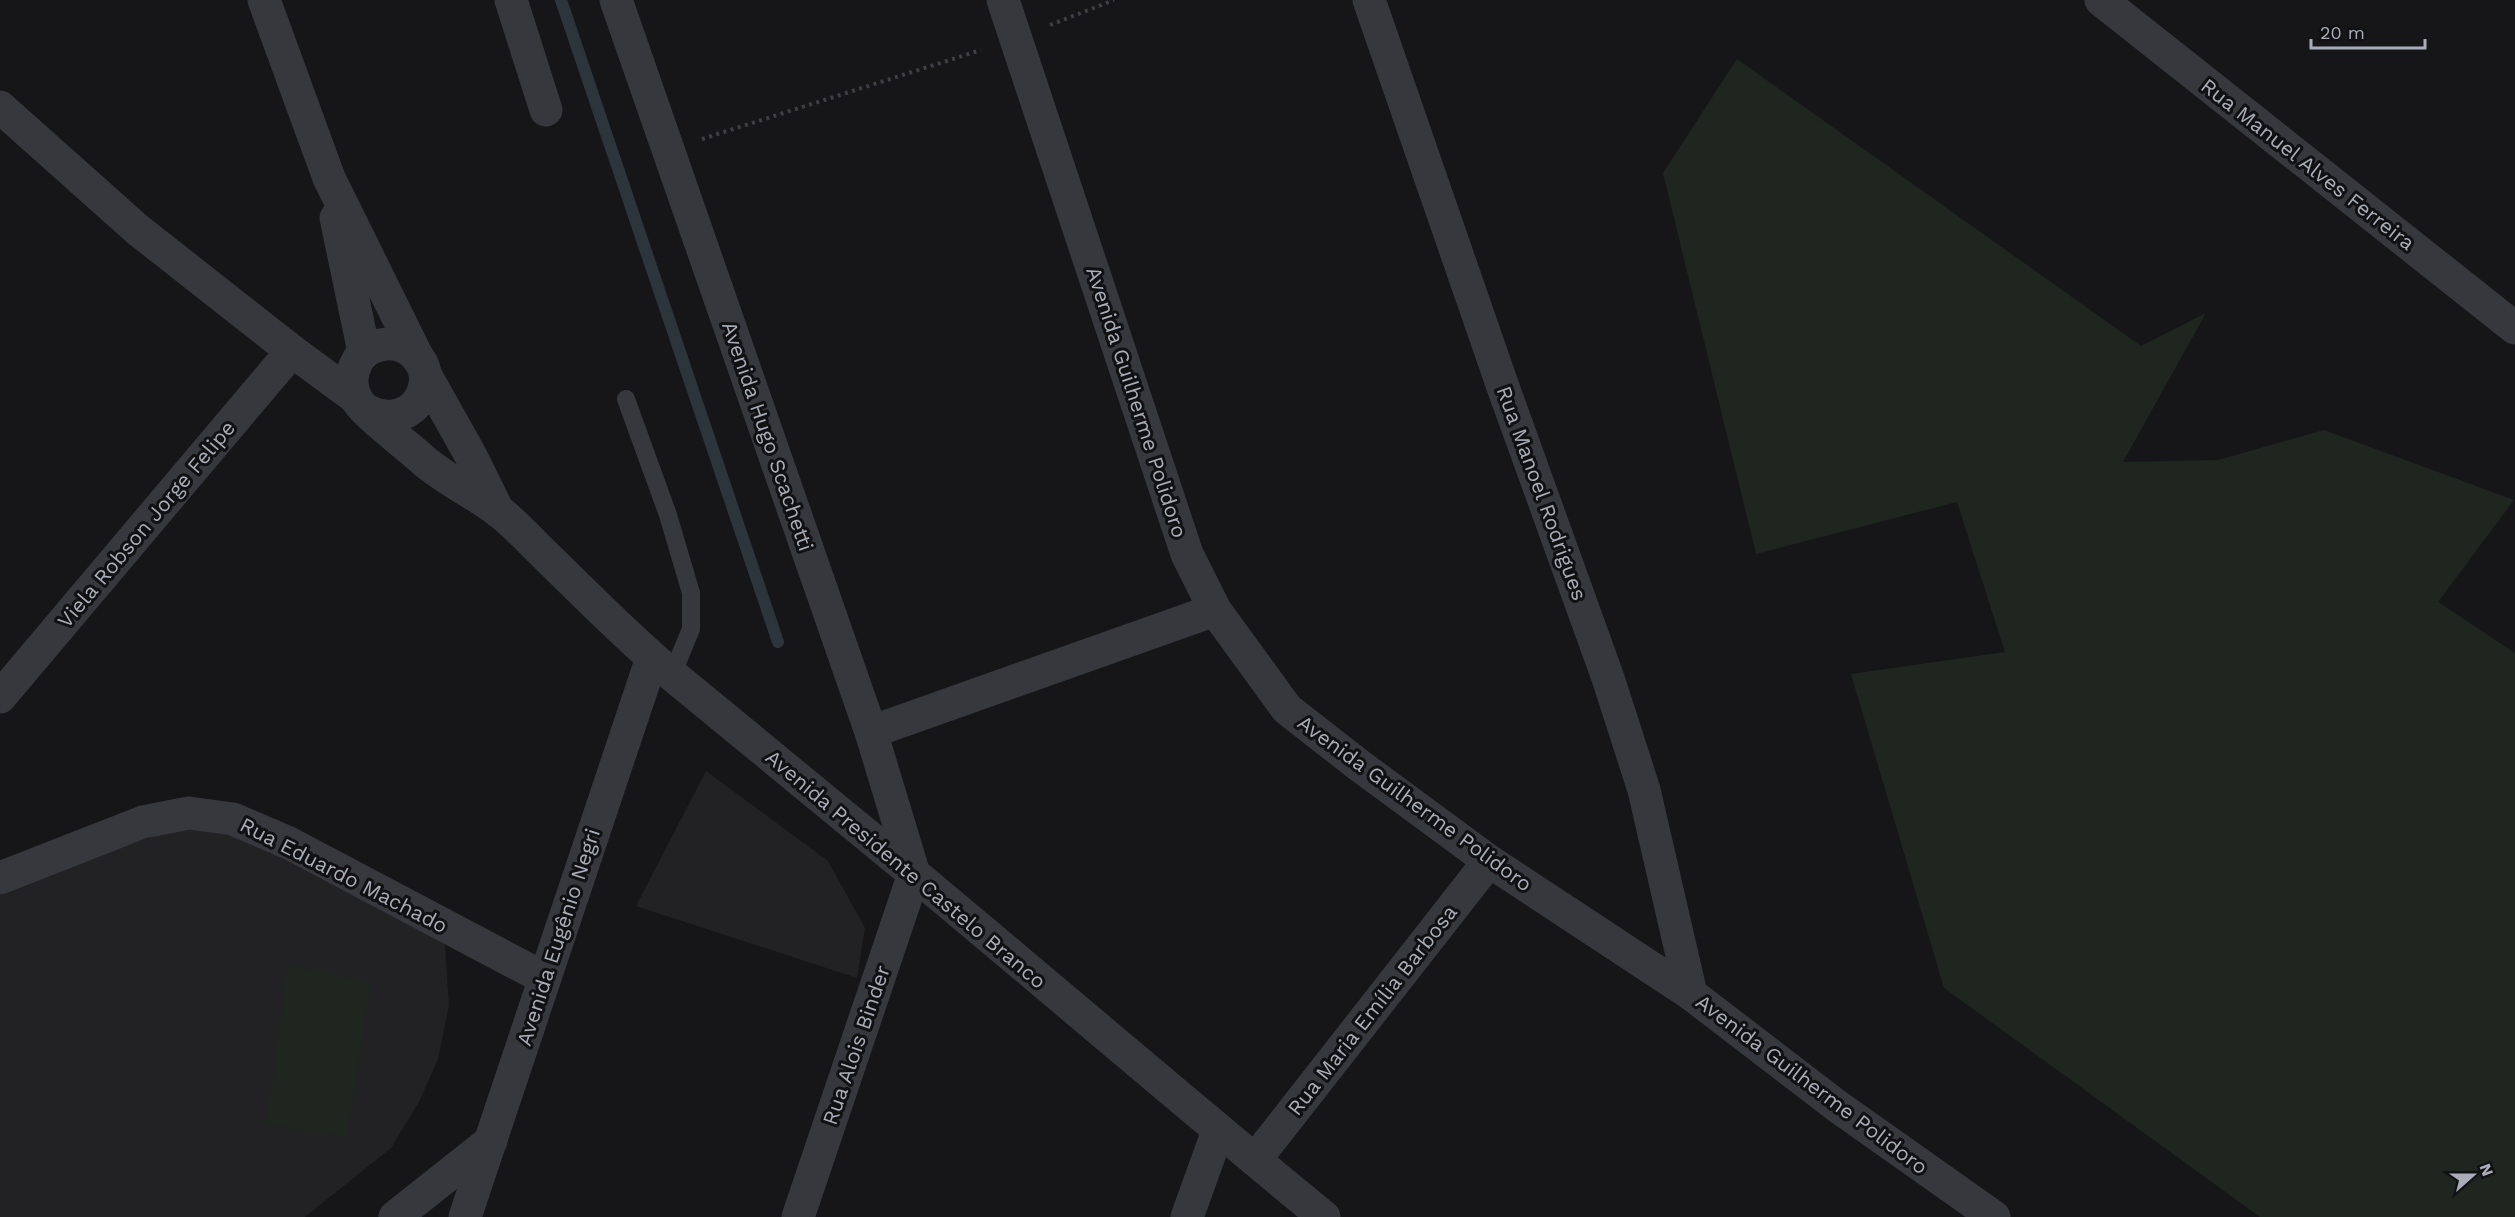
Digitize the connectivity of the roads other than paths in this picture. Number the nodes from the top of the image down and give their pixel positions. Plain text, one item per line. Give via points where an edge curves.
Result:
1 (264, 0) edge
2 (511, 0) edge
3 (616, 0) edge
4 (1003, 0) edge
5 (1369, 0) edge
6 (2101, 0) edge
7 (0, 107) edge
8 (546, 110) dead end
9 (329, 178) junction
10 (2515, 328) edge
11 (292, 351) junction
12 (364, 352) junction
13 (422, 367) junction
14 (626, 399) dead end
15 (362, 404) junction
16 (498, 511) junction
17 (1215, 610) junction
18 (662, 666) junction
19 (0, 697) edge
20 (871, 732) junction
21 (1489, 861) junction
22 (914, 874) junction
23 (0, 878) edge
24 (544, 978) junction
25 (1691, 994) junction
26 (1218, 1131) junction
27 (490, 1141) junction
28 (1255, 1160) junction
29 (395, 1217) edge
30 (465, 1217) edge
31 (798, 1217) edge
32 (1187, 1217) edge
33 (1324, 1217) edge
34 (1994, 1217) edge

1 - 9 street, Avenida Presidente Castelo Branco
2 - 8 street
3 - 20 street, Avenida Hugo Scachetti
4 - 17 street, Avenida Guilherme Polidoro via 1187,554
5 - 25 street, Rua Manoel Rodrigues via 1608,678 1644,790
6 - 10 street, Rua Manuel Alves Ferreira
7 - 11 street, Avenida Presidente Castelo Branco via 138,230
9 - 12 street, Avenida Presidente Castelo Branco
9 - 13 street, Avenida Presidente Castelo Branco
11 - 15 street, Avenida Presidente Castelo Branco
11 - 19 street, Viela Robson Jorge Felipe
12 - 13 street via 394,344 404,347
12 - 15 street via 352,378
13 - 15 street via 423,393 419,402 404,414 386,417
13 - 16 street, Avenida Presidente Castelo Branco
14 - 18 lane via 691,593 691,629
15 - 16 street, Avenida Presidente Castelo Branco via 443,478
16 - 18 street, Avenida Presidente Castelo Branco
17 - 20 street
17 - 21 street, Avenida Guilherme Polidoro via 1287,710
18 - 22 street, Avenida Presidente Castelo Branco
18 - 24 street, Avenida Eugênio Negri
20 - 22 street, Avenida Hugo Scachetti
21 - 25 street, Avenida Guilherme Polidoro
21 - 28 street, Rua Maria Emília Barbosa
22 - 26 street, Avenida Presidente Castelo Branco
22 - 31 street, Rua Alois Binder
23 - 24 street, Rua Eduardo Machado via 143,822 189,813 233,819 289,843
24 - 27 street, Avenida Eugênio Negri
25 - 34 street, Avenida Guilherme Polidoro via 1837,1106
26 - 28 street, Avenida Presidente Castelo Branco
26 - 32 street
27 - 29 street
27 - 30 street, Avenida Eugênio Negri
28 - 33 street, Avenida Presidente Castelo Branco

